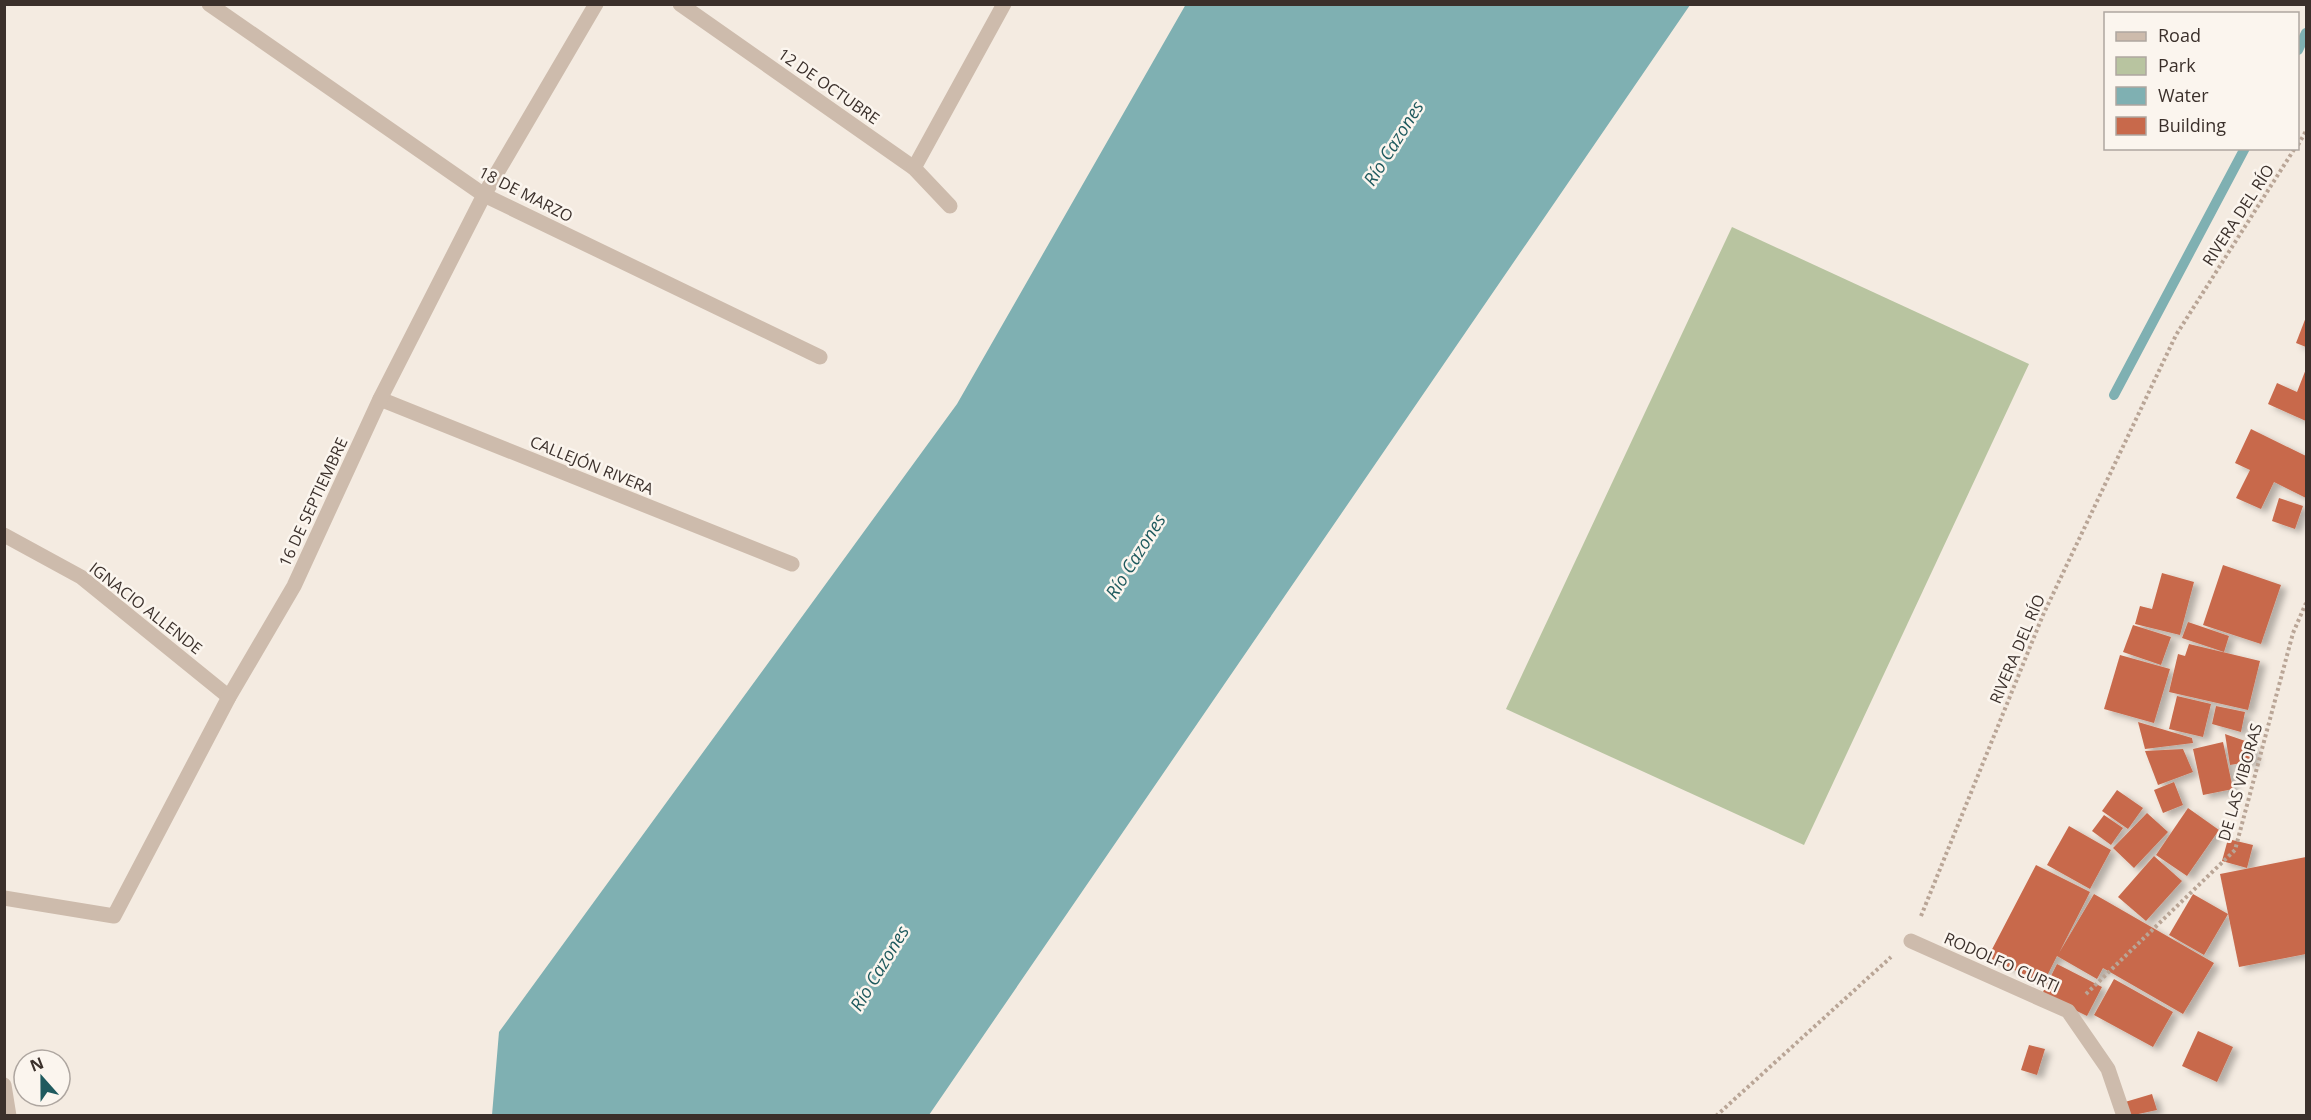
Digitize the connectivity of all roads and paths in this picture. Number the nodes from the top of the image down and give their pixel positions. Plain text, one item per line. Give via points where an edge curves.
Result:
1 (209, 4) edge
2 (596, 4) edge
3 (680, 4) edge
4 (1004, 4) edge
5 (2294, 150) edge
6 (914, 168) junction
7 (484, 195) junction
8 (950, 206) dead end
9 (820, 357) dead end
10 (380, 399) junction
11 (4, 535) edge
12 (792, 564) dead end
13 (2307, 603) edge
14 (229, 697) junction
15 (4, 898) edge
16 (1911, 941) junction
17 (2068, 1011) junction
18 (4, 1085) edge
19 (9, 1116) edge
20 (1716, 1116) edge
21 (2124, 1116) edge

1 - 7 street, 18 DE MARZO
2 - 7 street, 16 DE SEPTIEMBRE
3 - 6 street, 12 DE OCTUBRE
4 - 6 street
5 - 16 path, RIVERA DEL RÍO via 2176,335 2043,615
6 - 8 street, 12 DE OCTUBRE
7 - 9 street, 18 DE MARZO
7 - 10 street, 16 DE SEPTIEMBRE
10 - 12 street, CALLEJÓN RIVERA
10 - 14 street, 16 DE SEPTIEMBRE via 294,586
11 - 14 street, IGNACIO ALLENDE via 81,578
13 - 17 path, DE LAS VIBORAS via 2293,633 2235,850
14 - 15 street, 16 DE SEPTIEMBRE via 114,916
16 - 17 street, RODOLFO CURTI
16 - 20 path
17 - 21 street, RODOLFO CURTI via 2108,1069
18 - 19 street

